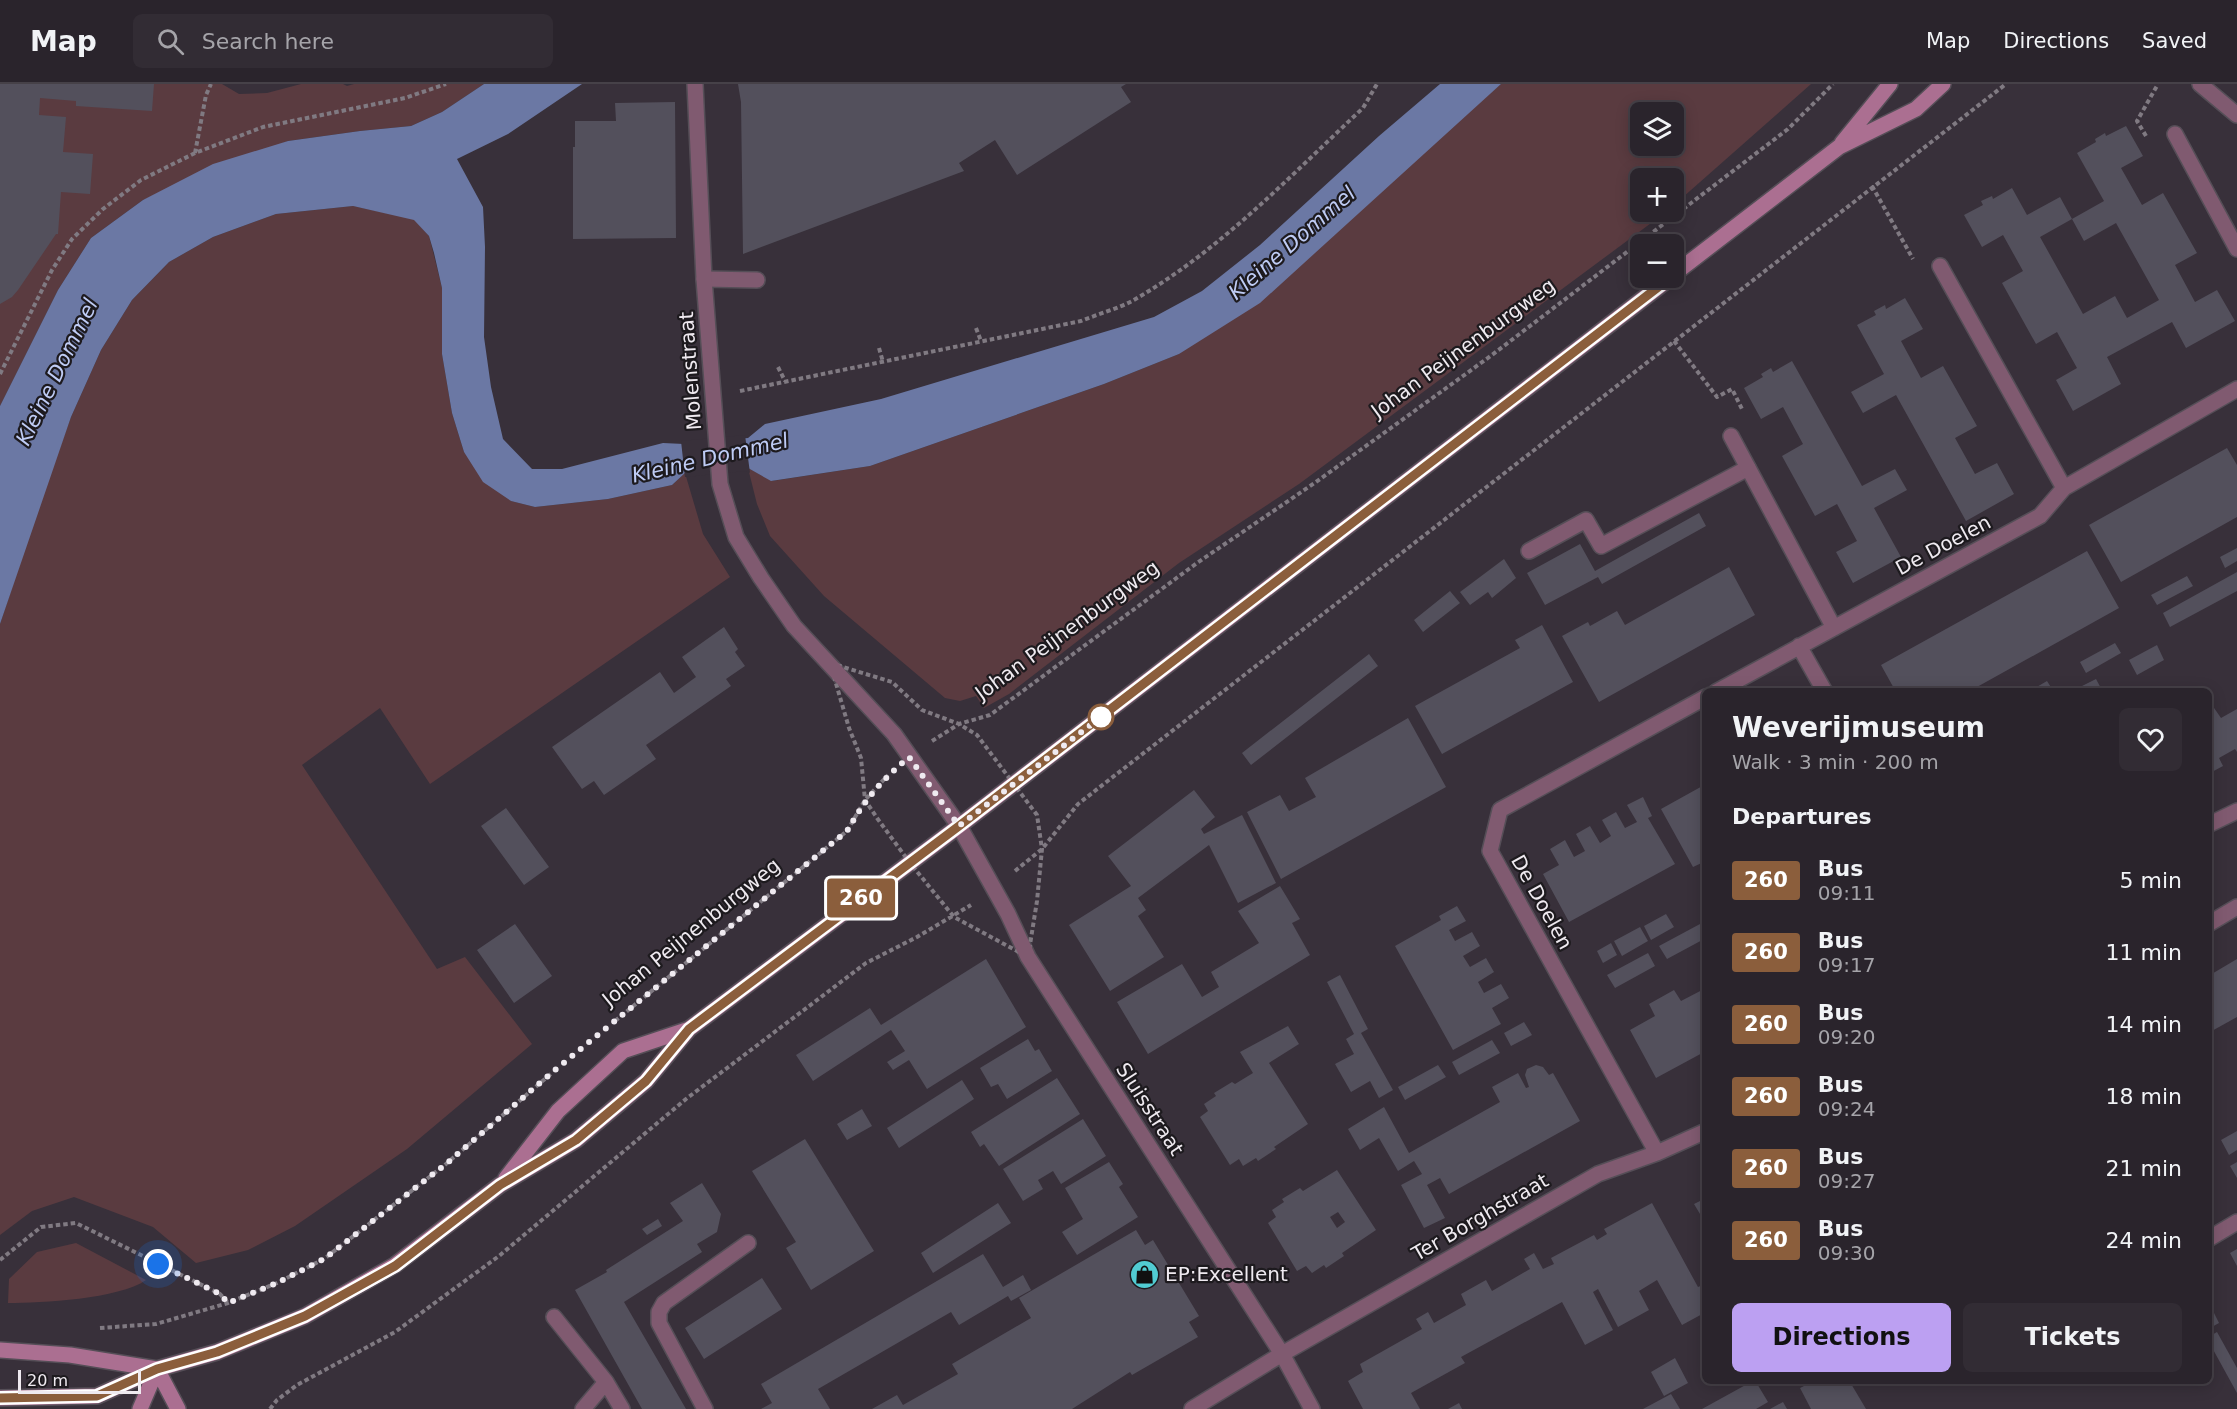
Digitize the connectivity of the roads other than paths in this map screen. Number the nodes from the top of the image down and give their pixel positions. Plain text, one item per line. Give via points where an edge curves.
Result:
1 (695, 84) edge
2 (1890, 84) edge
3 (1943, 84) edge
4 (2200, 84) edge
5 (2237, 115) edge
6 (2175, 135) dead end
7 (1839, 147) junction
8 (2237, 249) edge
9 (1684, 266) edge
10 (1940, 266) road end
11 (704, 279) junction
12 (757, 280) dead end
13 (1657, 288) edge
14 (2237, 389) edge
15 (1731, 436) road end
16 (1748, 468) junction
17 (2064, 488) junction
18 (1529, 550) dead end
19 (1834, 628) junction
20 (1799, 646) junction
21 (1723, 688) edge
22 (1822, 688) edge
23 (1702, 699) edge
24 (2237, 812) edge
25 (2212, 823) edge
26 (959, 826) junction
27 (2237, 907) edge
28 (2212, 922) edge
29 (689, 1029) junction
30 (1702, 1133) edge
31 (1658, 1152) junction
32 (500, 1185) junction
33 (2237, 1222) edge
34 (2212, 1237) edge
35 (748, 1243) dead end
36 (554, 1317) dead end
37 (6, 1350) edge
38 (1282, 1354) junction
39 (157, 1369) junction
40 (606, 1382) junction
41 (5, 1398) edge
42 (140, 1409) edge
43 (178, 1409) edge
44 (583, 1409) edge
45 (622, 1409) edge
46 (705, 1409) edge
47 (1192, 1409) edge
48 (1312, 1409) edge

1 - 11 street, Molenstraat
2 - 7 main road
3 - 7 main road via 1916,109
4 - 5 street
6 - 8 street
7 - 9 main road
10 - 17 street
11 - 12 street
11 - 26 street, Molenstraat via 720,484 736,537 794,626 894,734
13 - 26 main road
14 - 17 street, De Doelen
15 - 16 street
16 - 18 street via 1601,546 1586,520
16 - 19 street
17 - 19 street, De Doelen via 2040,516
19 - 20 street, De Doelen
20 - 21 street, De Doelen
20 - 22 street
23 - 31 street, De Doelen via 1500,810 1490,851
24 - 25 street
26 - 29 main road
26 - 38 street, Sluisstraat via 1028,957
27 - 28 street
29 - 32 main road via 646,1081 576,1140
29 - 32 main road via 623,1051 558,1111
30 - 31 street, Ter Borghstraat
31 - 38 street, Ter Borghstraat via 1598,1174
32 - 39 main road via 395,1266 305,1316 217,1352
33 - 34 street
35 - 46 street via 664,1303 659,1312 659,1323
36 - 40 street
37 - 39 main road via 70,1355
38 - 47 street, Ter Borghstraat
38 - 48 street, Sluisstraat
39 - 41 main road via 97,1396
39 - 42 main road
39 - 43 main road
40 - 44 street
40 - 45 street

